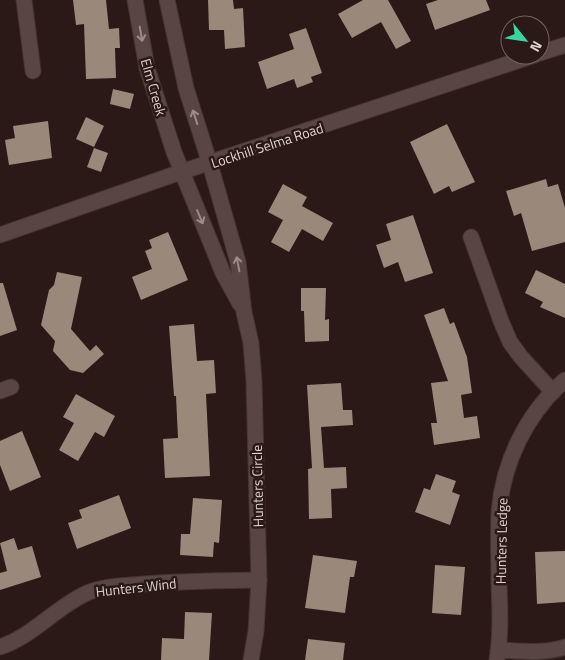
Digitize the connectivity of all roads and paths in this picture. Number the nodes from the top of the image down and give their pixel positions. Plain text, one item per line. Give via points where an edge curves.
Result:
1 (24, 0) edge
2 (134, 0) edge
3 (167, 0) edge
4 (565, 45) edge
5 (550, 50) edge
6 (505, 65) edge
7 (33, 71) dead end
8 (210, 164) junction
9 (181, 172) junction
10 (0, 235) edge
11 (471, 237) dead end
12 (244, 312) junction
13 (565, 380) edge
14 (553, 392) junction
15 (259, 580) junction
16 (0, 647) edge
17 (565, 647) edge
18 (498, 655) edge
19 (251, 660) edge

1 - 7 street
2 -> 9 street, Elm Creek via 146,68
8 -> 3 street via 186,88
4 - 5 street
6 - 8 street, Lockhill Selma Road
8 - 9 street, Lockhill Selma Road
12 -> 8 street, Hunters Circle via 238,262
9 - 10 street, Lockhill Selma Road
9 -> 12 street, Hunters Circle via 223,273
11 - 14 street via 510,342
12 - 15 street, Hunters Circle via 251,343 254,382
13 - 14 street, Hunters Ledge
14 - 18 street, Hunters Ledge via 522,434 508,466 502,493
15 - 16 street, Hunters Wind via 152,583 89,592 34,630
15 - 19 street, Hunters Circle
17 - 18 street

